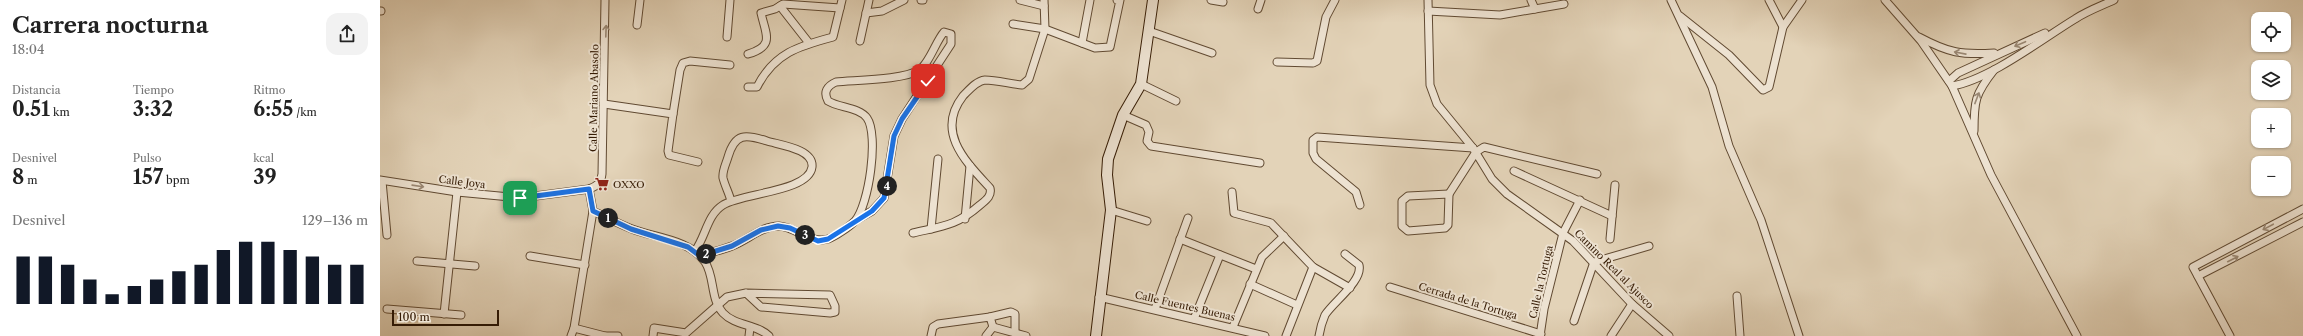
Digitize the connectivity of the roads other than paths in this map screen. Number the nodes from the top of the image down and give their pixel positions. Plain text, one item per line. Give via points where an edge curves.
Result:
1 (605, 0) edge
2 (640, 0) edge
3 (730, 0) edge
4 (842, 0) edge
5 (869, 0) edge
6 (904, 0) edge
7 (1020, 0) edge
8 (1090, 0) edge
9 (1118, 0) edge
10 (1153, 0) edge
11 (1211, 0) edge
12 (1261, 0) edge
13 (1334, 0) edge
14 (1428, 0) edge
15 (1531, 0) edge
16 (1671, 0) edge
17 (1769, 0) edge
18 (1802, 0) edge
19 (1885, 0) edge
20 (2114, 0) edge
21 (1223, 2) dead end
22 (1044, 3) edge
23 (1564, 4) dead end
24 (780, 6) junction
25 (840, 8) junction
26 (1258, 9) dead end
27 (1535, 9) junction
28 (1428, 11) junction
29 (866, 13) junction
30 (1678, 15) junction
31 (2068, 23) junction
32 (1013, 24) dead end
33 (637, 25) dead end
34 (1783, 27) junction
35 (1045, 29) junction
36 (1148, 31) junction
37 (1916, 35) junction
38 (727, 37) dead end
39 (860, 41) dead end
40 (809, 43) junction
41 (1082, 43) junction
42 (1212, 53) dead end
43 (1999, 53) junction
44 (748, 54) dead end
45 (1277, 62) dead end
46 (730, 64) dead end
47 (1997, 67) junction
48 (1951, 83) junction
49 (1140, 84) junction
50 (748, 87) dead end
51 (1176, 101) dead end
52 (604, 104) junction
53 (673, 114) junction
54 (1123, 115) junction
55 (1974, 136) junction
56 (1475, 150) junction
57 (938, 159) dead end
58 (698, 162) dead end
59 (1260, 163) dead end
60 (970, 166) junction
61 (1514, 171) dead end
62 (1597, 174) dead end
63 (381, 181) edge
64 (1615, 185) dead end
65 (589, 189) junction
66 (457, 192) junction
67 (1232, 192) dead end
68 (1449, 194) junction
69 (1580, 200) junction
70 (731, 201) junction
71 (1360, 205) dead end
72 (2303, 209) edge
73 (1111, 210) junction
74 (593, 211) junction
75 (1612, 216) junction
76 (1188, 218) dead end
77 (965, 219) junction
78 (856, 220) junction
79 (1147, 221) dead end
80 (2303, 222) edge
81 (931, 229) junction
82 (913, 233) dead end
83 (1563, 233) junction
84 (387, 235) dead end
85 (1284, 236) junction
86 (1180, 239) junction
87 (1610, 239) dead end
88 (1649, 246) dead end
89 (698, 254) junction
90 (1345, 254) dead end
91 (1220, 255) junction
92 (530, 256) dead end
93 (416, 261) dead end
94 (1594, 262) junction
95 (450, 264) junction
96 (585, 265) junction
97 (475, 266) dead end
98 (1313, 267) junction
99 (1256, 269) junction
100 (2198, 276) junction
101 (1250, 284) junction
102 (1390, 287) dead end
103 (1350, 288) junction
104 (746, 293) junction
105 (1737, 296) dead end
106 (1099, 297) junction
107 (1632, 304) junction
108 (718, 305) junction
109 (1297, 305) junction
110 (387, 309) dead end
111 (1155, 309) junction
112 (444, 314) junction
113 (461, 315) dead end
114 (990, 317) junction
115 (1194, 319) junction
116 (1574, 321) dead end
117 (993, 327) junction
118 (1233, 327) junction
119 (574, 328) junction
120 (750, 328) junction
121 (1015, 333) junction
122 (1540, 335) edge
123 (571, 336) edge
124 (605, 336) edge
125 (618, 336) edge
126 (653, 336) edge
127 (748, 336) edge
128 (769, 336) edge
129 (931, 336) edge
130 (986, 336) edge
131 (1026, 336) edge
132 (1096, 336) edge
133 (1266, 336) edge
134 (1286, 336) edge
135 (1319, 336) edge
136 (1611, 336) edge
137 (1669, 336) edge
138 (1740, 336) edge
139 (1799, 336) edge
140 (2077, 336) edge
141 (2230, 336) edge

52 -> 1 street, Calle Mariano Abasolo
2 - 33 street
3 - 38 street
4 - 25 street
5 - 29 street
6 - 29 street via 882,11
7 - 22 street
8 - 41 street
9 - 41 street via 1110,47 1095,48
10 - 36 street
11 - 21 street
12 - 26 street
13 - 45 street via 1326,17 1317,60 1313,63
14 - 28 street, Camino Real al Ajusco
15 - 27 street
16 - 30 street
17 - 34 street
18 - 34 street
19 - 37 street
20 - 31 street
22 - 35 street
23 - 27 street
24 - 25 street via 783,4
24 - 40 street
24 - 44 street via 761,13 766,34 765,45 762,50
25 - 40 street via 833,37
27 - 28 street via 1500,14
28 - 56 street, Camino Real al Ajusco via 1430,85 1433,96
29 - 39 street
30 - 34 street via 1729,55 1763,90 1769,87
30 - 139 street via 1712,87 1729,146 1761,220
31 -> 43 street
31 - 47 street
32 - 35 street
35 - 41 street
35 - 60 street via 1030,79 1026,84 984,80 972,86 954,109 952,118 957,149
36 - 42 street
36 - 49 street
43 -> 37 street via 1968,55 1944,50
37 - 48 street
40 - 50 street via 782,55 763,75 757,87
43 - 48 street via 1958,73
46 - 53 street via 683,63
47 - 48 street via 1962,84
55 -> 47 street via 1974,104 1982,85
48 - 55 street
49 - 51 street
49 - 54 street
52 - 53 street
52 - 65 street, Calle Mariano Abasolo via 601,181
53 - 58 street via 669,155
54 - 59 street via 1146,125 1147,141 1151,146
54 - 73 street via 1108,158
55 - 140 street via 1991,175
56 - 62 street via 1484,147
56 - 68 street
56 - 71 street via 1317,137 1314,140 1313,153 1316,159 1356,192
56 - 83 street, Camino Real al Ajusco via 1492,179 1507,194
57 - 81 street
60 - 77 street
60 - 77 street via 990,188 991,193 989,198
61 - 69 street
63 -> 66 street, Calle Joya
63 - 84 street
64 - 75 street
65 - 66 street, Calle Joya via 520,198
65 - 74 street
66 - 95 street
67 - 85 street via 1234,213 1271,223
68 - 68 street via 1408,196 1402,201 1402,226 1408,231 1444,228 1448,225
69 - 75 street
69 - 83 street, Calle la Tortuga
70 - 70 street via 771,192 800,181 810,173 813,161 801,151 751,136 740,137 731,148 723,170
70 - 89 street via 723,204 712,216
72 -> 100 street via 2193,267
73 - 79 street
73 - 106 street
74 - 89 street via 631,229
74 - 96 street
75 - 87 street
76 - 86 street
77 - 81 street
78 - 78 street via 865,200 870,173 870,124 865,116 828,101 826,90 836,82 891,78 919,70 944,32 948,32 951,34 951,44 902,119 894,136 884,198 872,211
78 - 89 street via 828,239 818,241 790,228 778,226 761,230 732,246
100 -> 80 street
81 - 82 street
83 - 94 street, Camino Real al Ajusco
83 - 122 street, Calle la Tortuga
85 - 98 street
85 - 99 street via 1262,257
86 - 91 street
86 - 111 street
88 - 94 street
89 - 108 street via 706,264
90 - 103 street via 1358,263 1360,270
91 - 99 street
91 - 115 street
92 - 96 street
93 - 95 street
94 - 107 street, Camino Real al Ajusco
94 - 116 street
95 - 97 street
95 - 112 street
96 - 119 street
98 - 103 street
98 - 109 street
99 - 101 street
100 - 141 street
101 - 109 street
101 - 118 street
102 - 122 street, Cerrada de la Tortuga
103 - 135 street via 1325,316
104 - 104 street via 830,295 835,312 761,307
104 - 108 street via 727,297
105 - 138 street
106 - 111 street, Calle Fuentes Buenas
106 - 132 street
107 - 136 street
107 - 137 street, Camino Real al Ajusco
108 - 120 street via 724,314
108 - 126 street via 686,333 654,328
109 - 134 street
110 - 112 street
111 - 115 street, Calle Fuentes Buenas
112 - 113 street
114 - 117 street
114 - 121 street via 1011,312 1015,314
114 - 129 street via 938,324 932,327
115 - 118 street, Calle Fuentes Buenas
117 - 121 street
117 - 130 street
118 - 133 street, Calle Fuentes Buenas
119 - 123 street
119 - 124 street
120 - 127 street
120 - 128 street via 764,331
121 - 131 street
124 - 125 street

